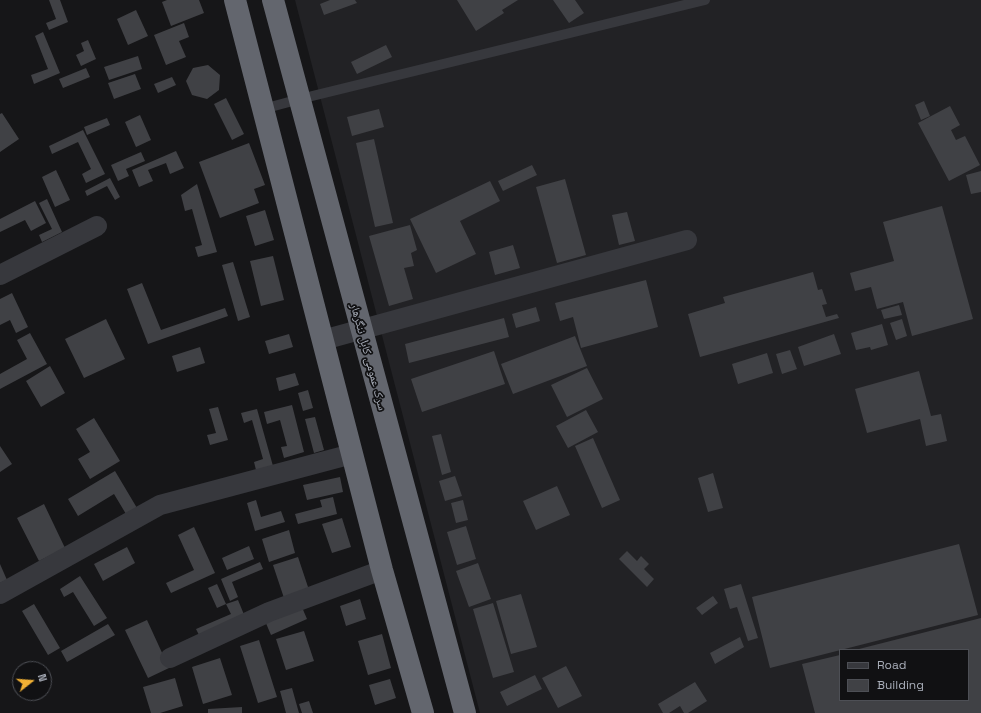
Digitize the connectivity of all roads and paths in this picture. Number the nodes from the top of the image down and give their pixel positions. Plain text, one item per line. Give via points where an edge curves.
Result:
1 (235, 0) edge
2 (273, 0) edge
3 (705, 0) edge
4 (300, 98) junction
5 (263, 109) junction
6 (97, 226) dead end
7 (687, 240) dead end
8 (0, 275) edge
9 (361, 330) junction
10 (323, 340) junction
11 (352, 454) junction
12 (382, 570) junction
13 (0, 594) edge
14 (170, 658) dead end
15 (422, 713) edge
16 (465, 713) edge

1 - 5 highway
2 - 4 highway, سرک عمومی کابل ننگرهار
3 - 4 lane
4 - 5 lane
4 - 9 highway, سرک عمومی کابل ننگرهار
5 - 10 highway
6 - 8 street
7 - 9 street
9 - 10 street
9 - 16 highway, سرک عمومی کابل ننگرهار
10 - 11 highway
11 - 12 highway
11 - 13 street via 160,505
12 - 14 street via 269,612
12 - 15 highway

